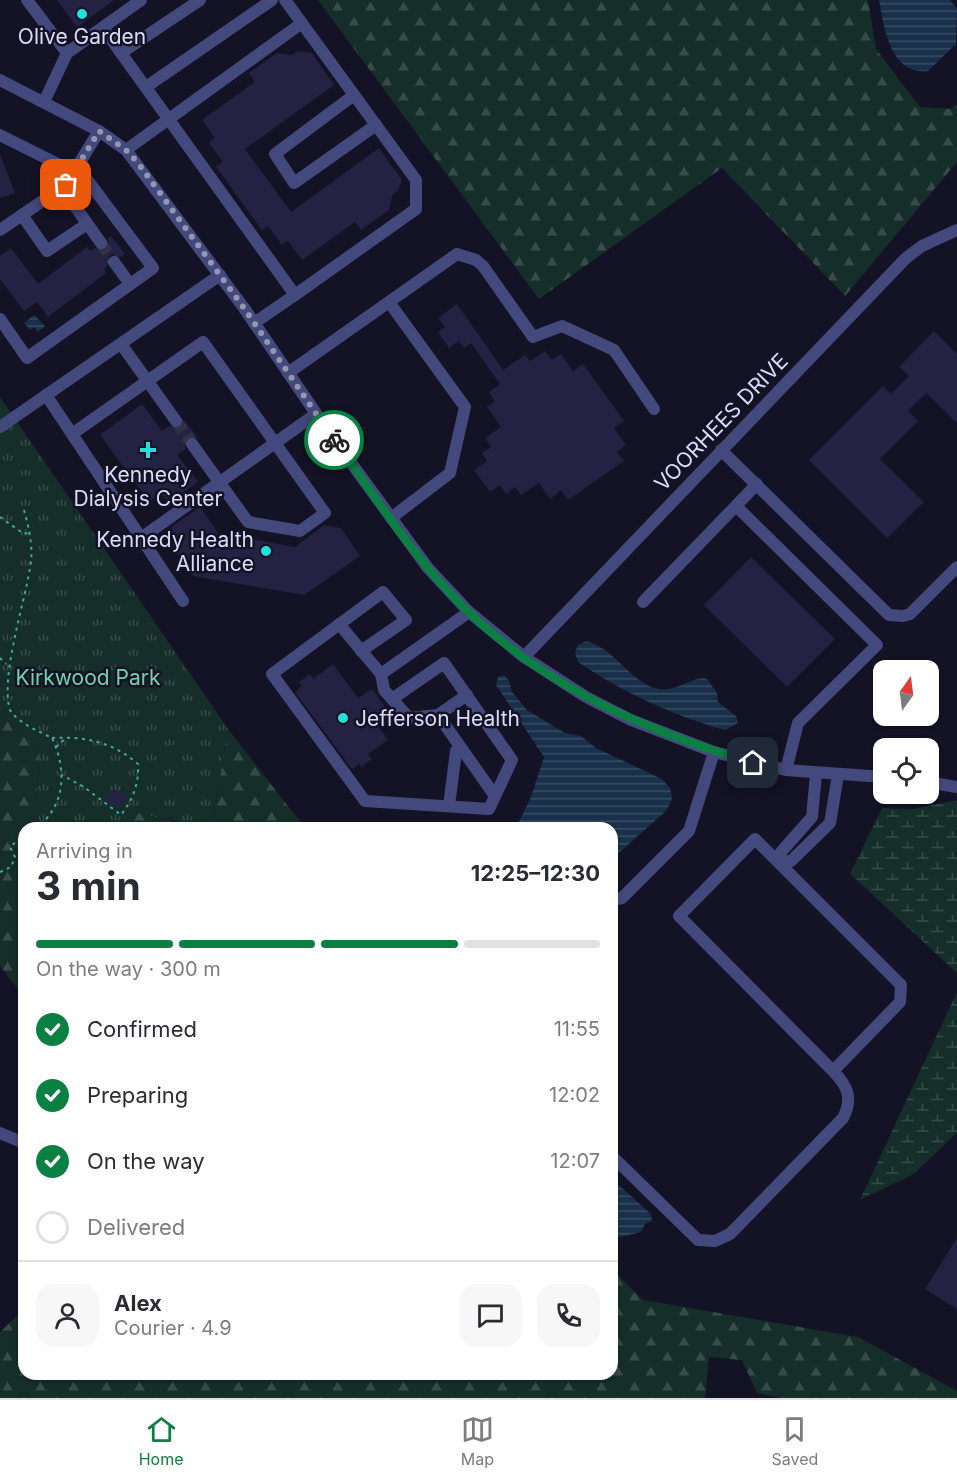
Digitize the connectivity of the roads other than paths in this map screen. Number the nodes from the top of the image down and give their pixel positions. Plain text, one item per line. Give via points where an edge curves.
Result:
1 (27, 0) edge
2 (141, 0) edge
3 (200, 0) edge
4 (272, 0) edge
5 (285, 0) edge
6 (302, 23) junction
7 (103, 28) junction
8 (67, 53) junction
9 (121, 53) junction
10 (0, 80) edge
11 (146, 87) junction
12 (354, 95) junction
13 (44, 102) junction
14 (167, 118) junction
15 (376, 125) junction
16 (99, 131) junction
17 (0, 135) edge
18 (126, 150) junction
19 (75, 172) junction
20 (62, 188) junction
21 (22, 215) junction
22 (87, 224) junction
23 (0, 230) edge
24 (957, 230) edge
25 (101, 243) tunnel mouth
26 (114, 262) tunnel mouth
27 (220, 275) junction
28 (130, 284) junction
29 (295, 295) junction
30 (389, 302) junction
31 (0, 319) edge
32 (254, 322) junction
33 (121, 344) junction
34 (288, 373) junction
35 (147, 381) junction
36 (46, 396) junction
37 (654, 409) dead end
38 (316, 414) junction
39 (176, 421) tunnel mouth
40 (0, 427) edge
41 (72, 434) junction
42 (275, 443) junction
43 (192, 444) tunnel mouth
44 (721, 450) junction
45 (220, 482) junction
46 (757, 484) junction
47 (736, 506) junction
48 (391, 518) junction
49 (141, 538) junction
50 (957, 567) edge
51 (183, 601) dead end
52 (643, 602) dead end
53 (469, 612) junction
54 (339, 624) junction
55 (362, 651) junction
56 (524, 657) junction
57 (381, 674) junction
58 (467, 695) junction
59 (392, 699) junction
60 (438, 715) junction
61 (460, 747) junction
62 (714, 752) junction
63 (786, 770) junction
64 (816, 774) junction
65 (838, 775) junction
66 (873, 777) edge
67 (939, 784) edge
68 (957, 787) edge
69 (495, 796) junction
70 (449, 806) junction
71 (779, 862) junction
72 (618, 899) edge
73 (833, 1071) junction
74 (0, 1133) edge
75 (18, 1140) edge
76 (618, 1162) edge

1 - 8 street
2 - 7 street
3 - 9 street
4 - 11 street
5 - 6 street
6 - 12 street
6 - 14 street
7 - 8 street
7 - 9 street
8 - 13 street
9 - 11 street
10 - 13 street
11 - 14 street
12 - 15 street
12 - 15 street via 275,154 294,183
13 - 16 street
14 - 18 street
14 - 29 street
15 - 29 street via 416,180 416,209
16 - 18 street
16 - 19 street
17 - 19 street
18 - 27 street
19 - 20 street
19 - 28 street via 86,178 153,268
20 - 21 street
20 - 22 street
21 - 22 street via 47,251
21 - 23 street
22 - 25 street
24 - 44 street, VOORHEES DRIVE via 906,258
26 - 28 street
27 - 32 street
27 - 33 street
28 - 31 street via 27,358
29 - 32 street
30 - 34 street
30 - 37 street via 457,254 467,256 483,266 533,337 562,326 614,350
30 - 48 street via 465,407 450,473
32 - 34 street
33 - 35 street
33 - 36 street
34 - 38 street
35 - 39 street
35 - 41 street
35 - 42 street via 203,342
36 - 40 street
36 - 41 street
38 - 42 street
38 - 48 street
41 - 49 street
42 - 45 street
42 - 45 street via 325,513 300,531 248,522
43 - 45 street
44 - 46 street
44 - 56 street, VOORHEES DRIVE
45 - 49 street
46 - 47 street
46 - 50 street via 889,615 910,614
47 - 52 street
47 - 63 street via 877,645 798,723
48 - 53 street via 428,568
49 - 51 street
53 - 56 street
53 - 57 street
54 - 55 street
54 - 55 street via 383,592 406,620
54 - 70 street via 272,674 365,801
55 - 57 street
56 - 62 street via 586,697 631,720
57 - 59 street via 384,690
58 - 59 street via 444,663
58 - 60 street
58 - 69 street via 512,760
59 - 60 street via 409,718
60 - 61 street
61 - 69 street
61 - 70 street via 456,751
62 - 63 street
62 - 72 street via 690,831
63 - 64 street
64 - 65 street
64 - 71 street via 812,818 781,852
65 - 66 street
65 - 71 street via 830,823 792,861
67 - 68 street
69 - 70 street via 489,808
71 - 73 street via 901,985 900,1002
71 - 73 street via 755,839 679,915
73 - 76 street via 848,1090 848,1110 843,1118 723,1239 698,1240
74 - 75 street

